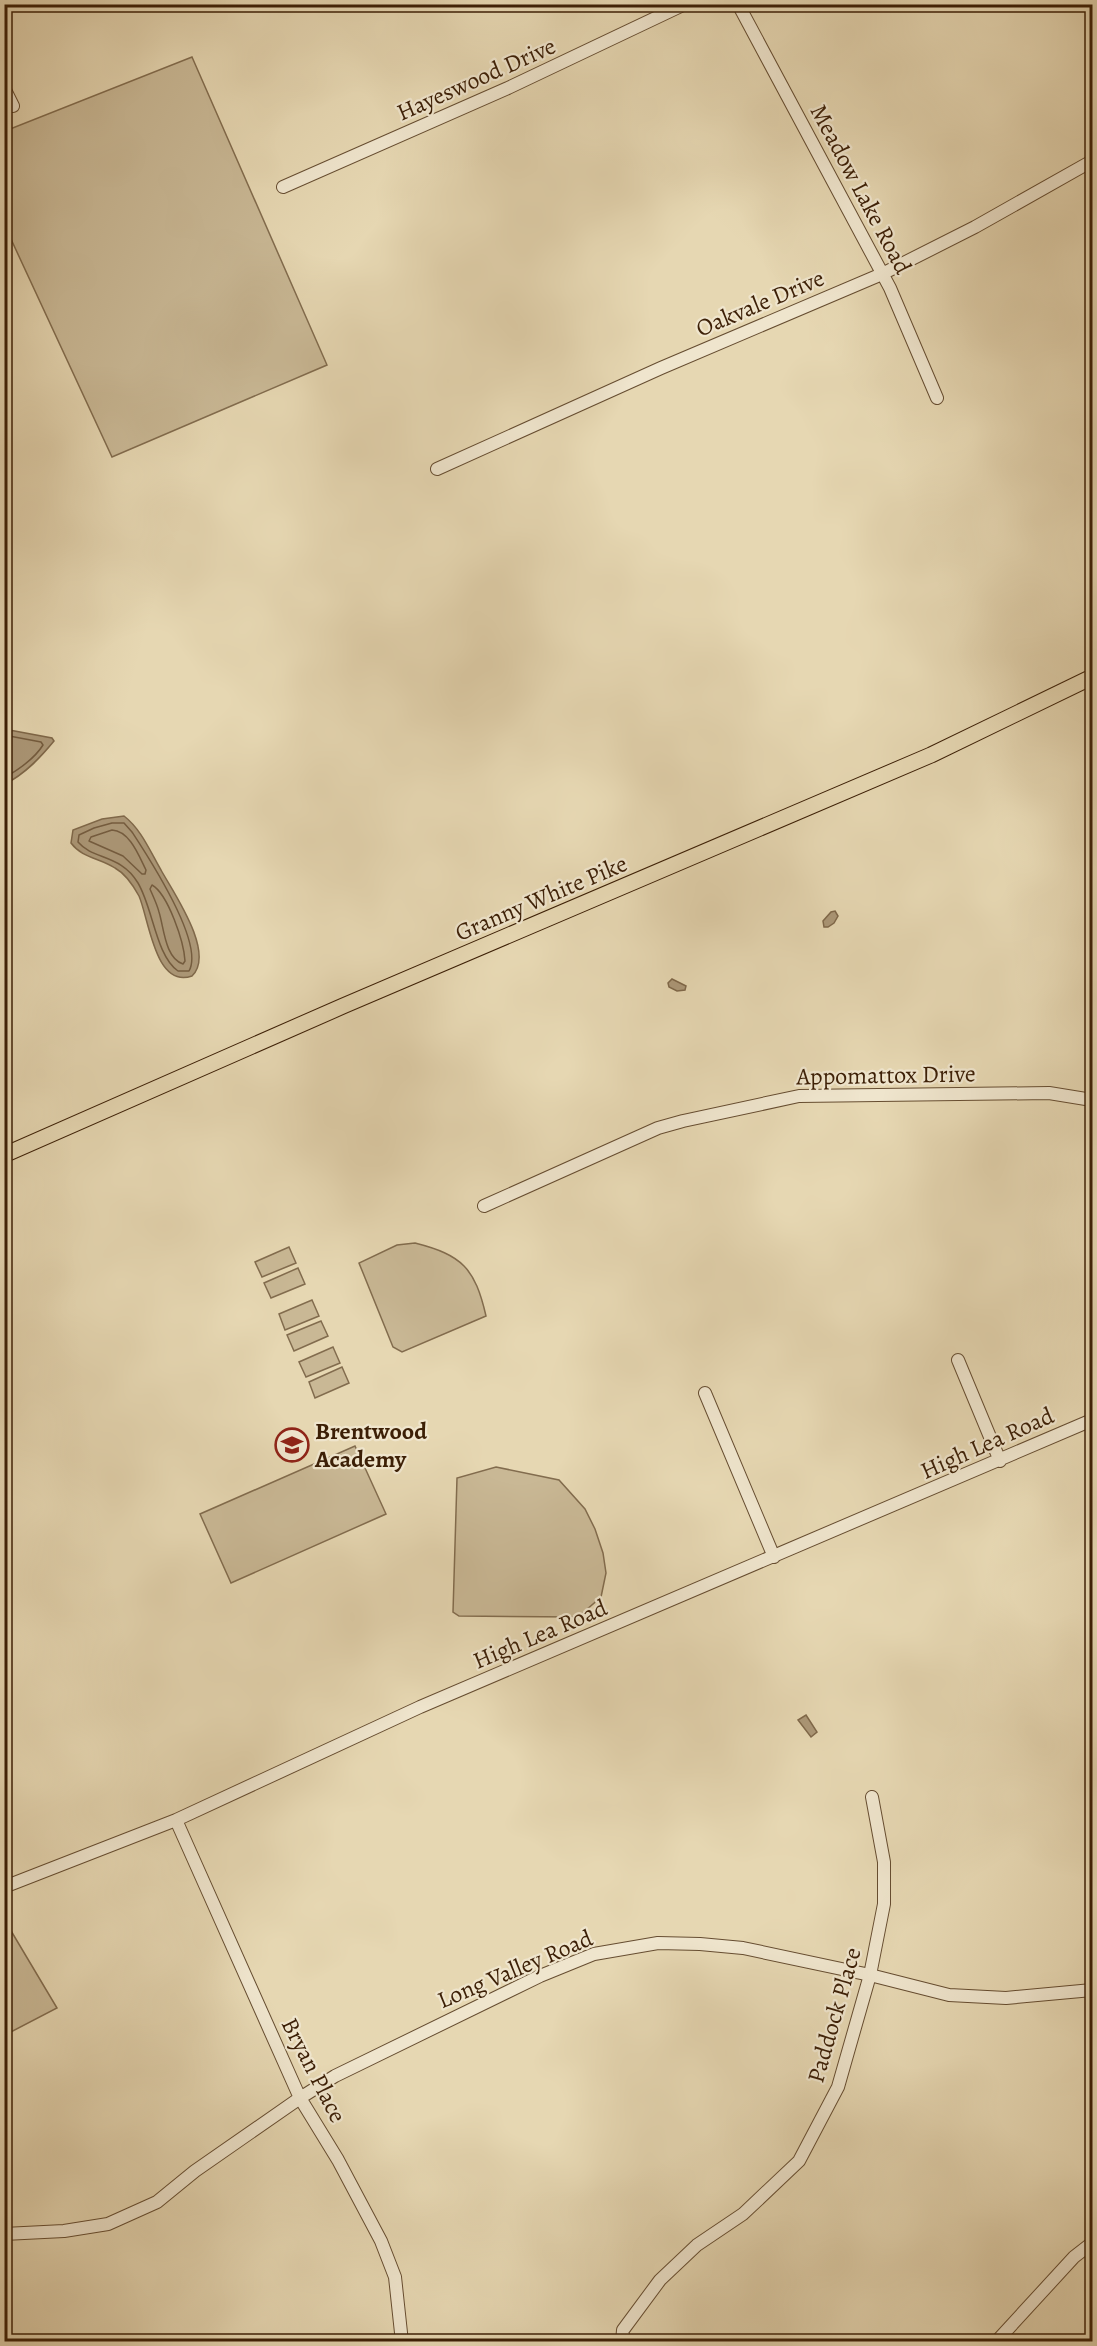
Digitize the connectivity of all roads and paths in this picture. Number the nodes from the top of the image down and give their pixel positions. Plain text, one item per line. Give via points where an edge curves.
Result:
1 (685, 4) edge
2 (738, 4) edge
3 (4, 88) edge
4 (13, 106) dead end
5 (1092, 161) edge
6 (283, 187) dead end
7 (882, 274) junction
8 (937, 398) dead end
9 (437, 469) dead end
10 (1092, 677) edge
11 (1092, 1100) edge
12 (4, 1155) edge
13 (484, 1206) dead end
14 (958, 1360) dead end
15 (705, 1394) dead end
16 (1092, 1420) edge
17 (1000, 1461) junction
18 (774, 1557) junction
19 (872, 1797) dead end
20 (176, 1820) junction
21 (4, 1887) edge
22 (870, 1975) junction
23 (1092, 1989) edge
24 (300, 2098) junction
25 (4, 2234) edge
26 (1092, 2243) edge
27 (402, 2342) edge
28 (622, 2342) edge
29 (996, 2342) edge

1 - 6 street, Hayeswood Drive
2 - 7 street, Meadow Lake Road
3 - 4 street
5 - 7 street, Oakvale Drive
7 - 8 street, Meadow Lake Road
7 - 9 street, Oakvale Drive
10 - 12 main road, Granny White Pike via 922,759
11 - 13 street, Appomattox Drive via 1049,1093 799,1096 658,1128
14 - 17 street
15 - 18 street
16 - 17 street, High Lea Road
17 - 18 street, High Lea Road
18 - 20 street, High Lea Road via 420,1707
19 - 22 street, Paddock Place via 884,1862 884,1904
20 - 21 street, High Lea Road
20 - 24 street, Bryan Place
22 - 23 street, Long Valley Road via 949,1995 1006,1998
22 - 24 street, Long Valley Road via 743,1948 700,1944 658,1943 594,1954 438,2025 335,2076
22 - 28 street, Paddock Place via 837,2087 799,2161 743,2214 697,2245 660,2280 623,2330
24 - 25 street, Long Valley Road via 157,2202 108,2224
24 - 27 street, Bryan Place via 381,2241 395,2277
26 - 29 street via 1074,2257

